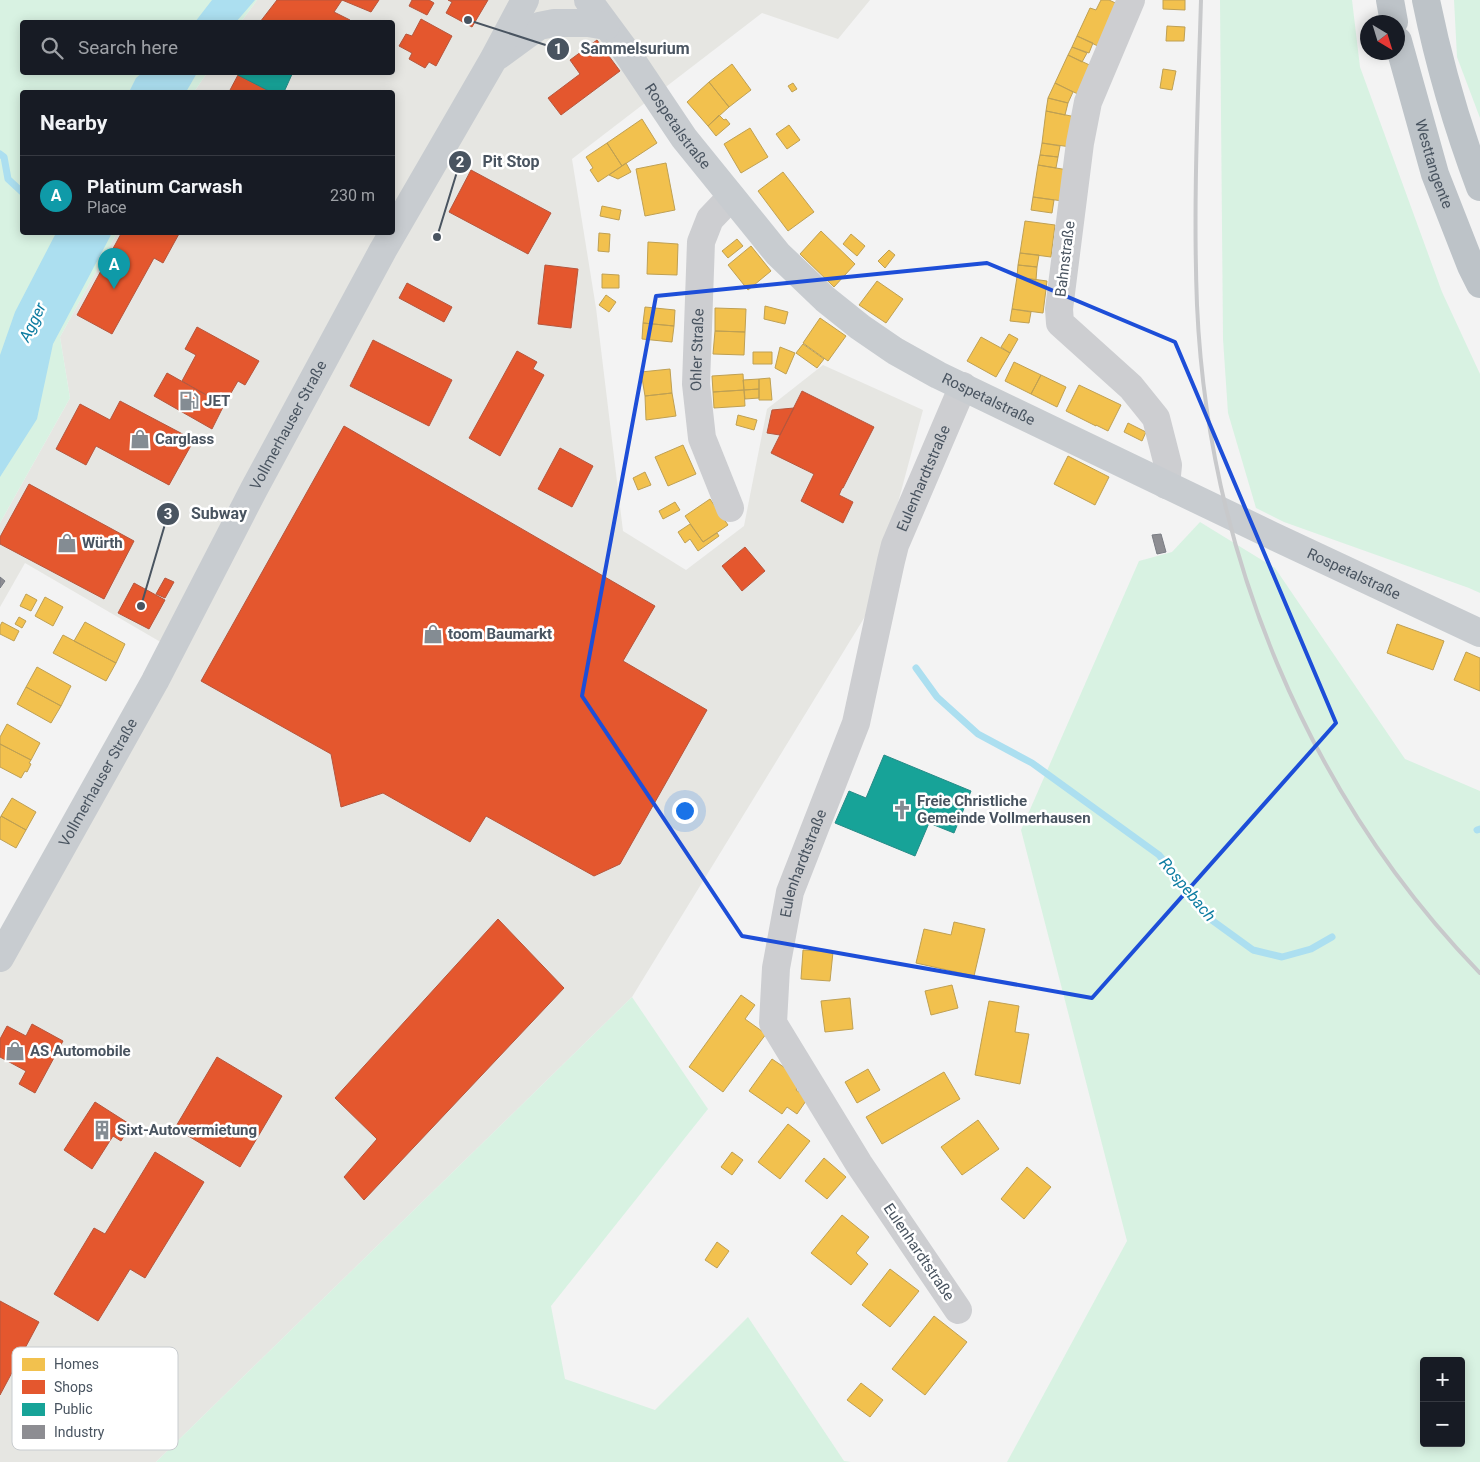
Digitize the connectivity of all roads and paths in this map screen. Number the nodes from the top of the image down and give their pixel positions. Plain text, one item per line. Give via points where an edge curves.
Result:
1 (525, 0) edge
2 (588, 0) edge
3 (1131, 0) edge
4 (1390, 0) edge
5 (1426, 0) edge
6 (1393, 15) edge
7 (606, 26) junction
8 (493, 60) junction
9 (1403, 60) edge
10 (1480, 187) edge
11 (731, 197) junction
12 (395, 229) edge
13 (392, 235) edge
14 (1480, 284) edge
15 (963, 386) junction
16 (1166, 485) junction
17 (730, 508) dead end
18 (1480, 632) edge
19 (0, 958) edge
20 (958, 1310) dead end

1 - 8 main road, Vollmerhauser Straße
2 - 7 main road, Rospetalstraße
3 - 16 street, Bahnstraße via 1088,102 1080,143 1059,309 1060,323 1131,387 1156,418 1168,465
4 - 6 highway
5 - 10 highway via 1435,46
7 - 8 main road via 588,22 539,26
7 - 11 main road, Rospetalstraße via 684,138
8 - 12 main road, Vollmerhauser Straße
9 - 14 highway, Westtangente via 1435,174
11 - 15 main road, Rospetalstraße via 778,254 825,299 895,351
11 - 17 street, Ohler Straße via 710,219 702,242 696,384 702,438
13 - 19 main road, Vollmerhauser Straße via 254,489 155,681
15 - 16 main road, Rospetalstraße
15 - 20 street, Eulenhardtstraße via 895,545 856,723 790,892 776,968 773,1023 859,1164
16 - 18 main road, Rospetalstraße

